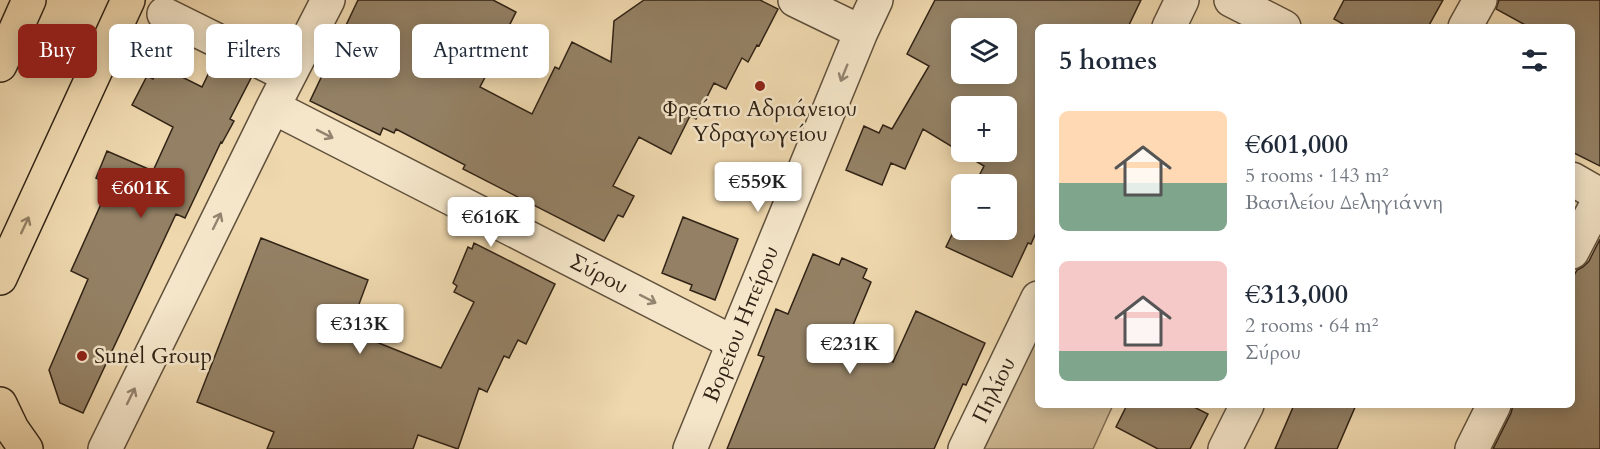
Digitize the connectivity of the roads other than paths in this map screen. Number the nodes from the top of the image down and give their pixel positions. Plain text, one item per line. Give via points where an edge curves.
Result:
1 (29, 0) edge
2 (128, 0) edge
3 (328, 0) edge
4 (795, 0) edge
5 (876, 0) edge
6 (1182, 0) edge
7 (1231, 0) edge
8 (1480, 0) edge
9 (164, 14) dead end
10 (1170, 24) edge
11 (1278, 24) edge
12 (1467, 24) edge
13 (861, 32) junction
14 (206, 35) edge
15 (302, 51) edge
16 (0, 65) edge
17 (288, 78) edge
18 (273, 107) junction
19 (1575, 181) edge
20 (1600, 196) edge
21 (1575, 246) edge
22 (0, 278) edge
23 (1035, 304) edge
24 (732, 342) junction
25 (0, 404) edge
26 (1245, 408) edge
27 (1492, 408) edge
28 (26, 449) edge
29 (105, 449) edge
30 (690, 449) edge
31 (965, 449) edge
32 (1225, 449) edge
33 (1472, 449) edge

1 - 16 highway
22 -> 2 highway
3 - 15 street
4 - 13 street
5 - 13 street, Βορείου Ηπείρου
6 - 10 street
7 - 11 street
8 - 12 street
9 - 14 street
13 -> 24 street, Βορείου Ηπείρου
17 - 18 street
18 -> 24 street, Σύρου
29 -> 18 street
19 - 20 street
20 - 21 street
23 - 31 street, Πηλίου
24 - 30 street, Βορείου Ηπείρου
25 - 28 highway
26 - 32 street
27 - 33 street

